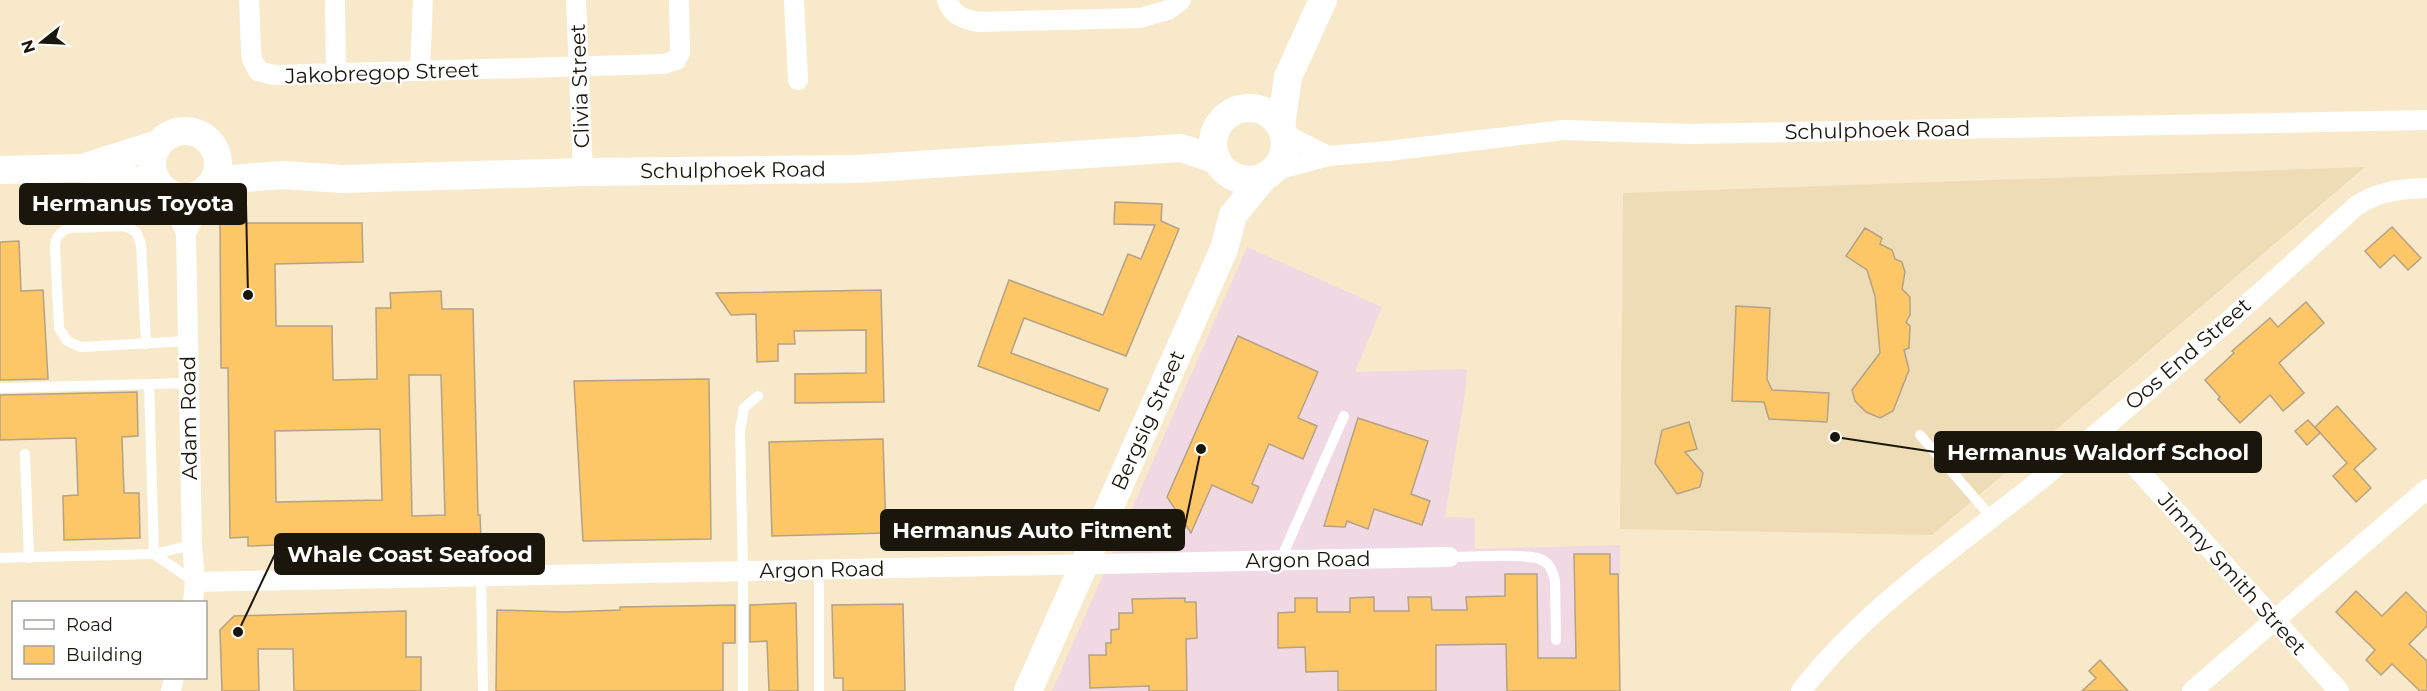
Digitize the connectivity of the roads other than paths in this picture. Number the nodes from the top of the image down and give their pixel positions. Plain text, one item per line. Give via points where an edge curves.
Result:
1 (249, 0) edge
2 (335, 0) edge
3 (423, 0) edge
4 (576, 0) edge
5 (679, 0) edge
6 (794, 0) edge
7 (947, 0) edge
8 (1181, 0) edge
9 (1323, 0) edge
10 (579, 67) junction
11 (420, 71) junction
12 (336, 74) junction
13 (1288, 77) junction
14 (798, 80) dead end
15 (1249, 108) junction
16 (2427, 120) edge
17 (1217, 129) junction
18 (1282, 130) junction
19 (209, 141) junction
20 (158, 144) junction
21 (1181, 148) junction
22 (1328, 156) junction
23 (1220, 164) junction
24 (80, 168) junction
25 (0, 170) edge
26 (583, 172) junction
27 (1269, 174) junction
28 (283, 175) junction
29 (210, 187) junction
30 (2427, 188) edge
31 (164, 191) junction
32 (1233, 214) junction
33 (186, 233) junction
34 (188, 341) junction
35 (146, 344) junction
36 (189, 383) junction
37 (149, 384) junction
38 (0, 388) edge
39 (758, 396) dead end
40 (1344, 416) dead end
41 (2102, 430) junction
42 (1920, 435) dead end
43 (25, 454) dead end
44 (2427, 489) edge
45 (1992, 518) junction
46 (192, 544) junction
47 (154, 554) junction
48 (1449, 557) joint
49 (0, 558) edge
50 (29, 558) junction
51 (1280, 561) junction
52 (1083, 565) junction
53 (819, 570) junction
54 (743, 572) junction
55 (481, 576) junction
56 (195, 582) junction
57 (193, 601) edge
58 (2274, 621) junction
59 (1556, 640) dead end
60 (483, 691) edge
61 (743, 691) edge
62 (819, 691) edge
63 (1028, 691) edge
64 (1801, 691) edge
65 (2192, 691) edge
66 (2339, 691) edge

1 - 12 street, Jakobregop Street via 252,59 258,71 274,75
2 - 12 street
3 - 11 street
4 - 10 street, Clivia Street
5 - 10 street, Jakobregop Street via 681,44 676,60 664,64
6 - 14 street
7 - 8 street via 964,20 978,22 1140,18 1168,10
9 - 13 street
10 - 11 street, Jakobregop Street
10 - 26 street, Clivia Street
11 - 12 street, Jakobregop Street
13 - 15 street
13 - 18 street
15 - 17 street via 1230,114
15 - 18 street via 1269,113
16 - 22 street, Schulphoek Road via 1690,134 1564,130
17 - 21 street, Schulphoek Road
17 - 23 street via 1214,150
18 - 22 street
18 - 27 street via 1284,152
19 - 20 street via 183,131 174,132
19 - 28 street, Schulphoek Road
19 - 29 street via 218,162
20 - 24 street
20 - 31 street via 151,161 155,180
21 - 23 street, Schulphoek Road
21 - 26 street, Schulphoek Road via 857,169
22 - 27 street, Schulphoek Road
23 - 27 street via 1232,176 1242,179
23 - 32 street, Bergsig Street
24 - 25 street
24 - 31 street
26 - 28 street, Schulphoek Road via 342,179
27 - 32 street, Bergsig Street
28 - 29 street, Schulphoek Road
29 - 31 street via 188,198
29 - 33 street, Adam Road
30 - 41 street, Oos End Street via 2390,190 2356,206
31 - 33 street, Adam Road
32 - 52 street, Bergsig Street via 1224,249
33 - 34 street, Adam Road
34 - 35 lane
34 - 36 street, Adam Road
35 - 35 lane via 141,244 136,232 125,226 69,228 61,232 55,248 62,336 81,346
36 - 37 lane
36 - 46 street, Adam Road
37 - 38 lane
37 - 47 lane
39 - 54 lane via 744,408 740,430
40 - 51 lane
41 - 45 street, Oos End Street
41 - 58 street, Jimmy Smith Street
42 - 45 lane
43 - 50 lane
44 - 58 street
45 - 64 street, Oos End Street via 1868,619
46 - 47 lane
46 - 56 street, Adam Road
47 - 50 lane
47 - 56 lane
48 - 51 street, Argon Road
48 - 59 lane via 1532,556 1547,563 1555,581
49 - 50 lane
51 - 52 street, Argon Road
52 - 53 street, Argon Road
52 - 63 street, Bergsig Street
53 - 54 street, Argon Road
53 - 62 lane
54 - 55 street, Argon Road
54 - 61 lane
55 - 56 street, Argon Road
55 - 60 lane
56 - 57 street, Adam Road
58 - 65 street
58 - 66 street, Jimmy Smith Street

